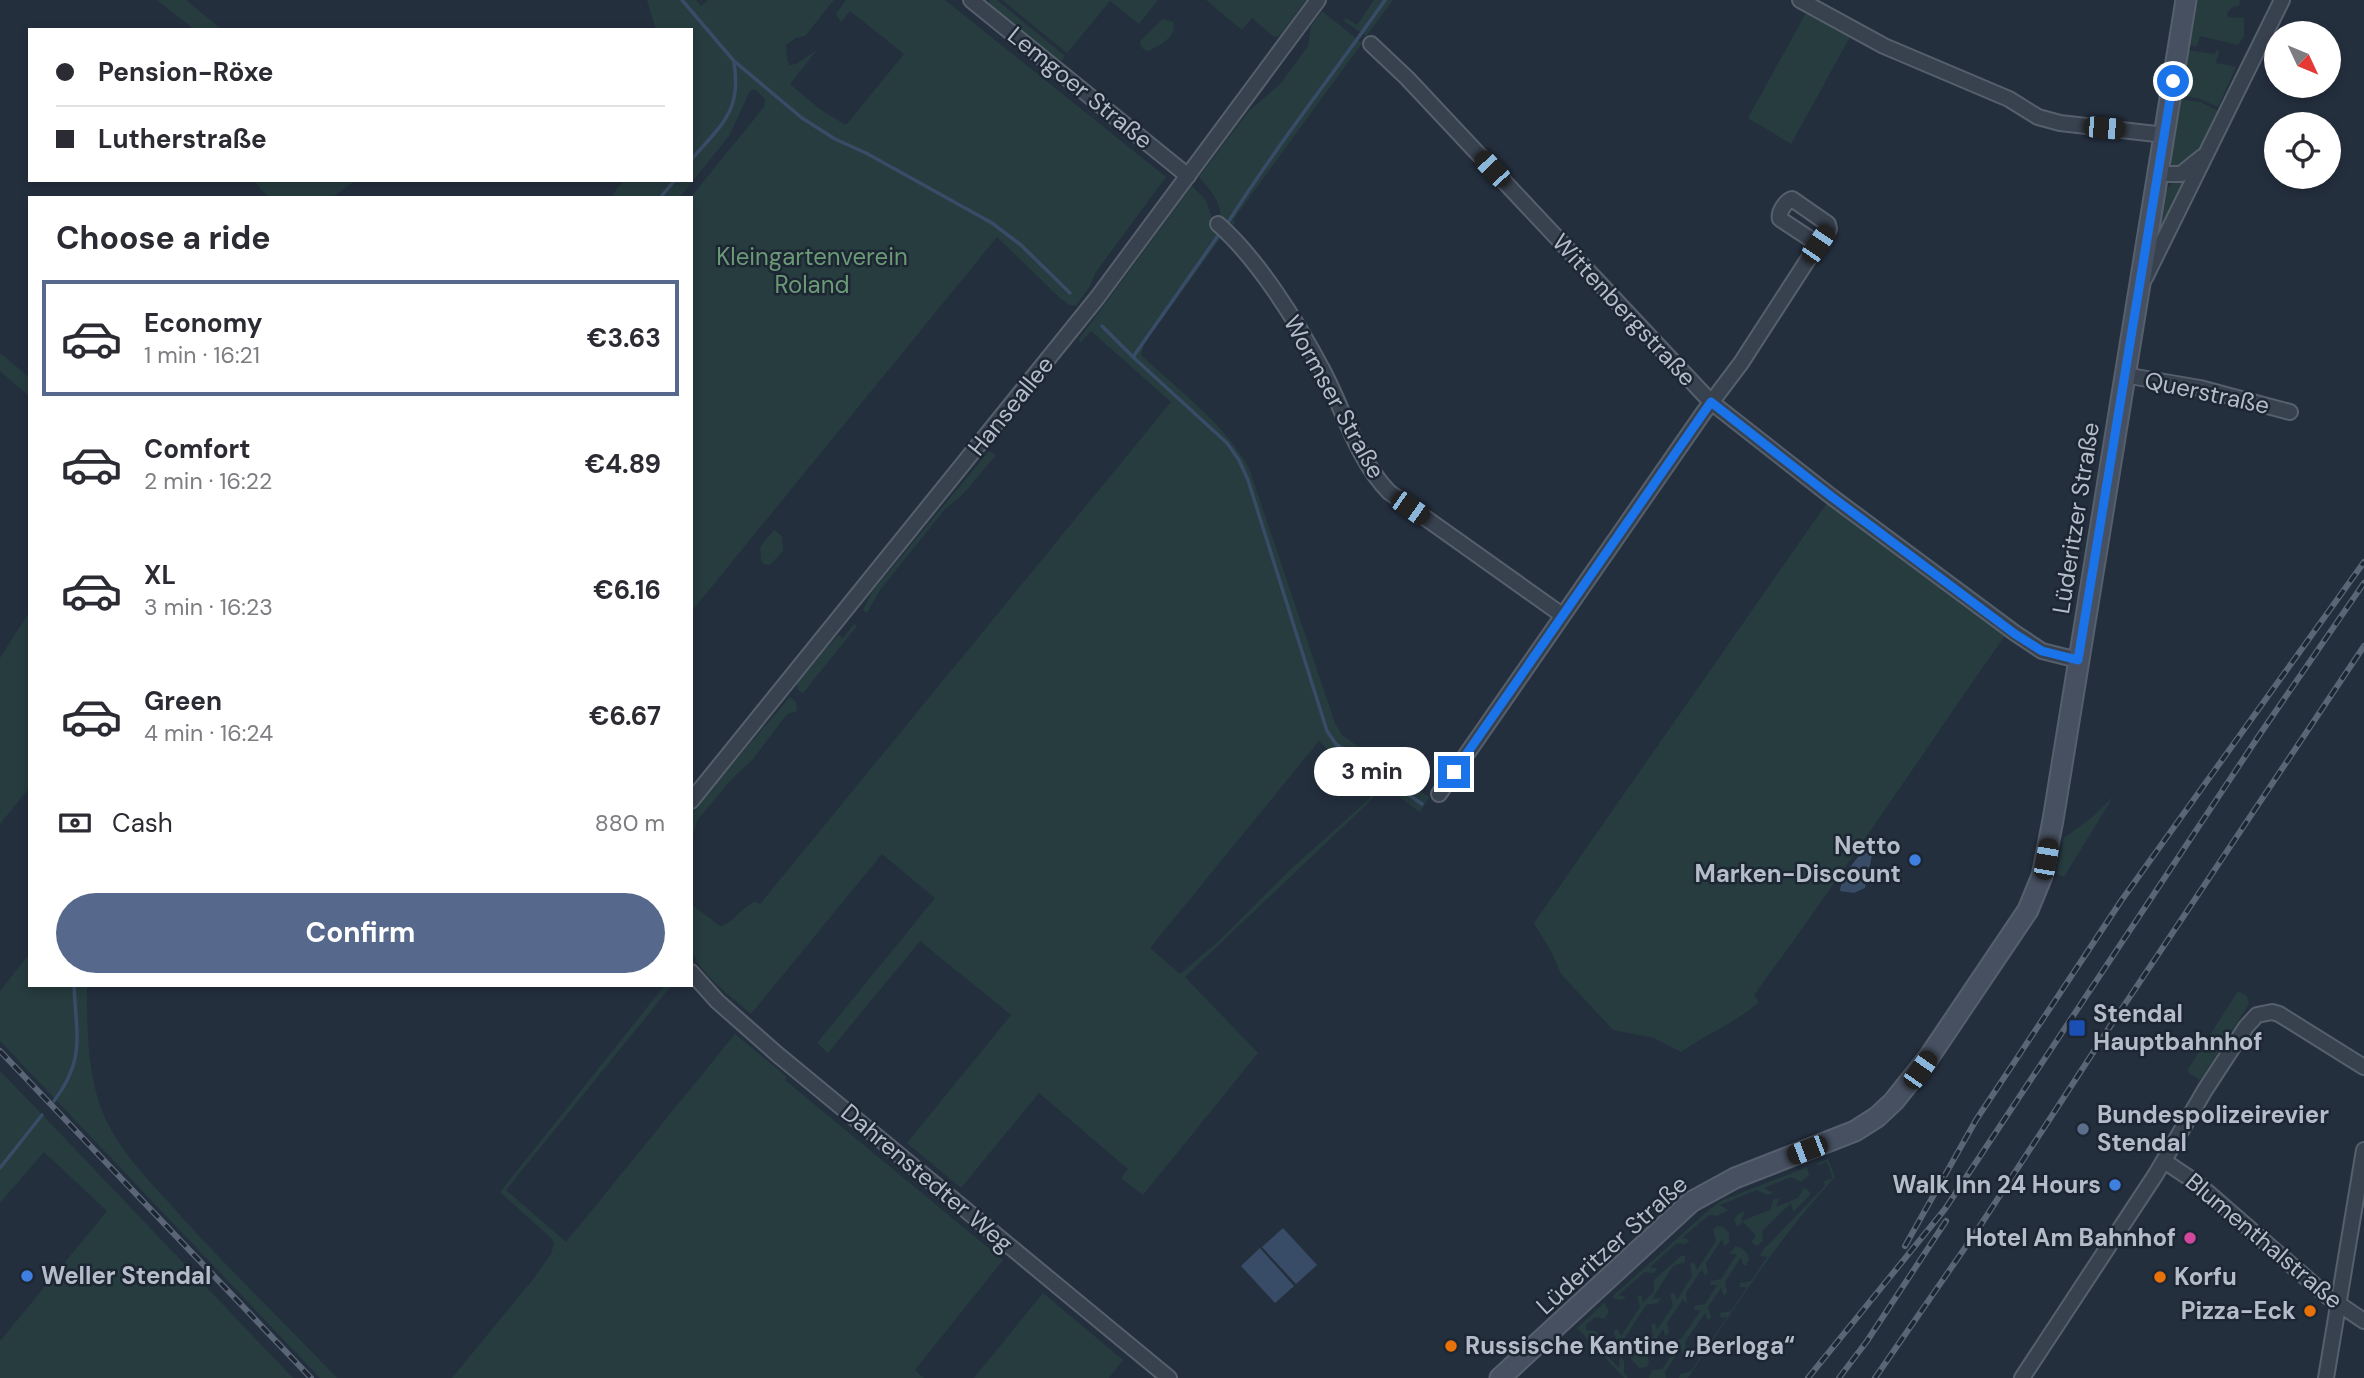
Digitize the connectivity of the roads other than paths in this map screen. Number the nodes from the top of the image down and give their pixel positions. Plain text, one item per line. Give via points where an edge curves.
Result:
1 (971, 0) edge
2 (1318, 0) edge
3 (1800, 0) edge
4 (2186, 0) edge
5 (2282, 0) edge
6 (1371, 44) dead end
7 (2165, 135) junction
8 (2210, 148) junction
9 (2159, 174) junction
10 (1188, 176) junction
11 (1222, 228) dead end
12 (1818, 244) dead end
13 (2138, 292) junction
14 (2124, 375) junction
15 (1711, 402) junction
16 (2290, 412) dead end
17 (1562, 615) junction
18 (2078, 660) junction
19 (1438, 794) dead end
20 (693, 799) edge
21 (693, 974) edge
22 (2364, 1068) edge
23 (2364, 1150) edge
24 (2164, 1161) junction
25 (2339, 1305) junction
26 (2364, 1321) edge
27 (1169, 1378) edge
28 (1500, 1378) edge
29 (2022, 1378) edge
30 (2326, 1378) edge

1 - 10 street, Lemgoer Straße
2 - 10 street, Hanseallee
3 - 7 street via 1894,51 2009,99 2038,117
4 - 7 main road, Lüderitzer Straße
5 - 8 street
6 - 15 street, Wittenbergstraße
7 - 9 main road, Lüderitzer Straße
8 - 9 street via 2180,174
8 - 13 street
9 - 13 main road, Lüderitzer Straße
10 - 20 street, Hanseallee via 1076,325
11 - 17 street, Wormser Straße via 1261,272 1308,344 1378,481
12 - 15 street
13 - 14 main road, Lüderitzer Straße
14 - 16 street, Querstraße via 2200,388
14 - 18 main road, Lüderitzer Straße
15 - 17 street
15 - 18 street, Wittenbergstraße via 2015,634 2042,651
17 - 19 street
18 - 28 main road, Lüderitzer Straße via 2046,859 2036,892 2017,929 1903,1093 1855,1131 1735,1178 1691,1202
21 - 27 street, Dahrenstedter Weg via 777,1054
22 - 24 street via 2279,1014 2257,1016
23 - 25 street
24 - 25 street, Blumenthalstraße via 2197,1183
24 - 29 street
25 - 26 street, Blumenthalstraße
25 - 30 street

